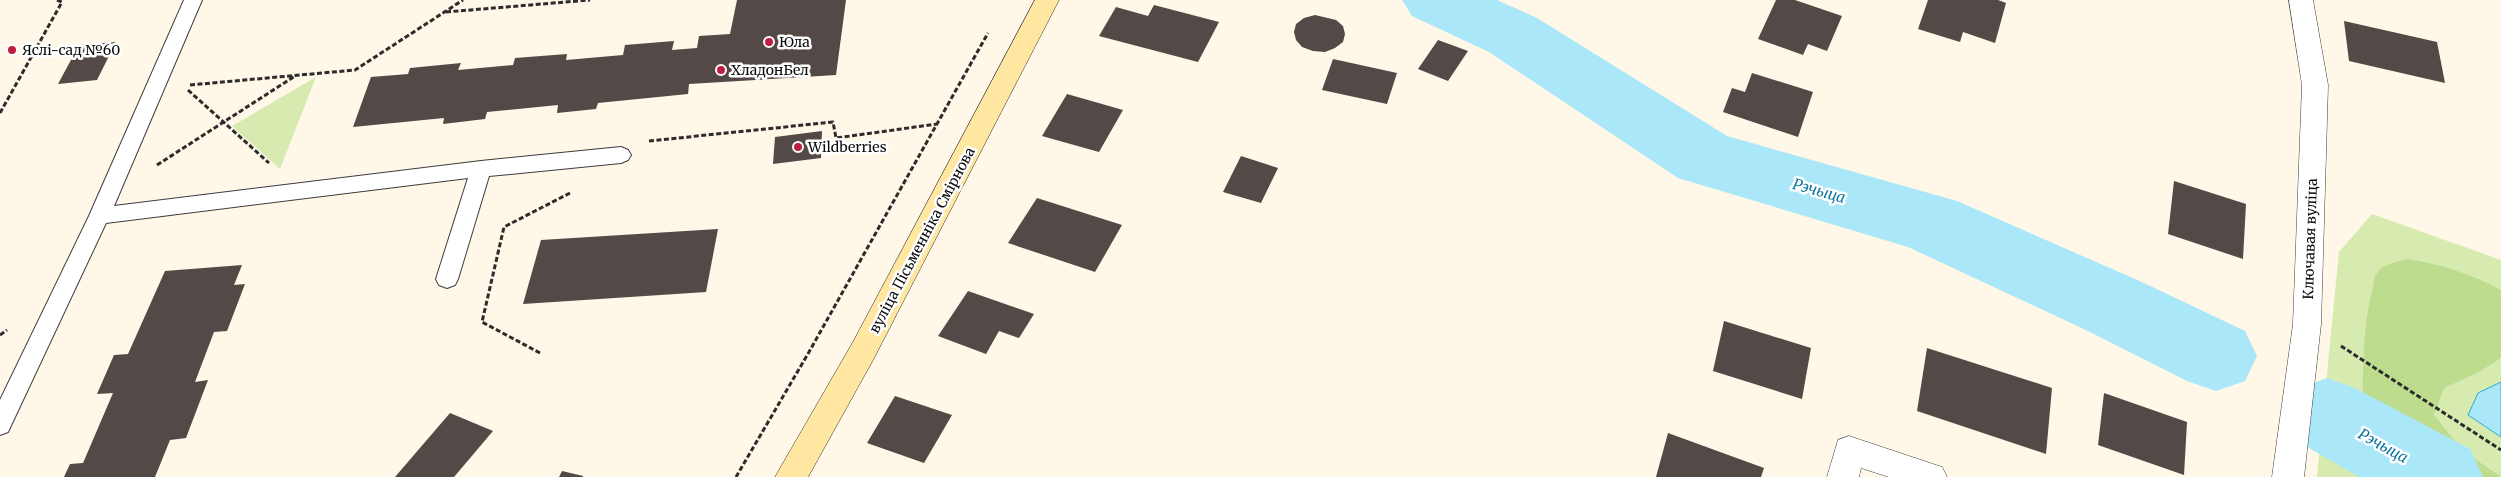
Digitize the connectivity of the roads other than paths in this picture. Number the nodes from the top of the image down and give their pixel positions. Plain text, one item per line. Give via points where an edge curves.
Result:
1 (193, 0) edge
2 (1047, 0) edge
3 (2301, 0) edge
4 (621, 155) road end
5 (481, 169) junction
6 (99, 216) junction
7 (447, 279) dead end
8 (0, 425) edge
9 (791, 477) edge
10 (1843, 477) edge
11 (1932, 477) edge
12 (2288, 477) edge

1 - 6 lane
2 - 9 main road, вуліца Пісьменніка Смірнова via 863,351
3 - 12 street, Ключавая вуліца via 2315,85 2307,324
4 - 5 lane
5 - 6 lane
5 - 7 lane
6 - 8 lane
10 - 11 street via 1849,450

